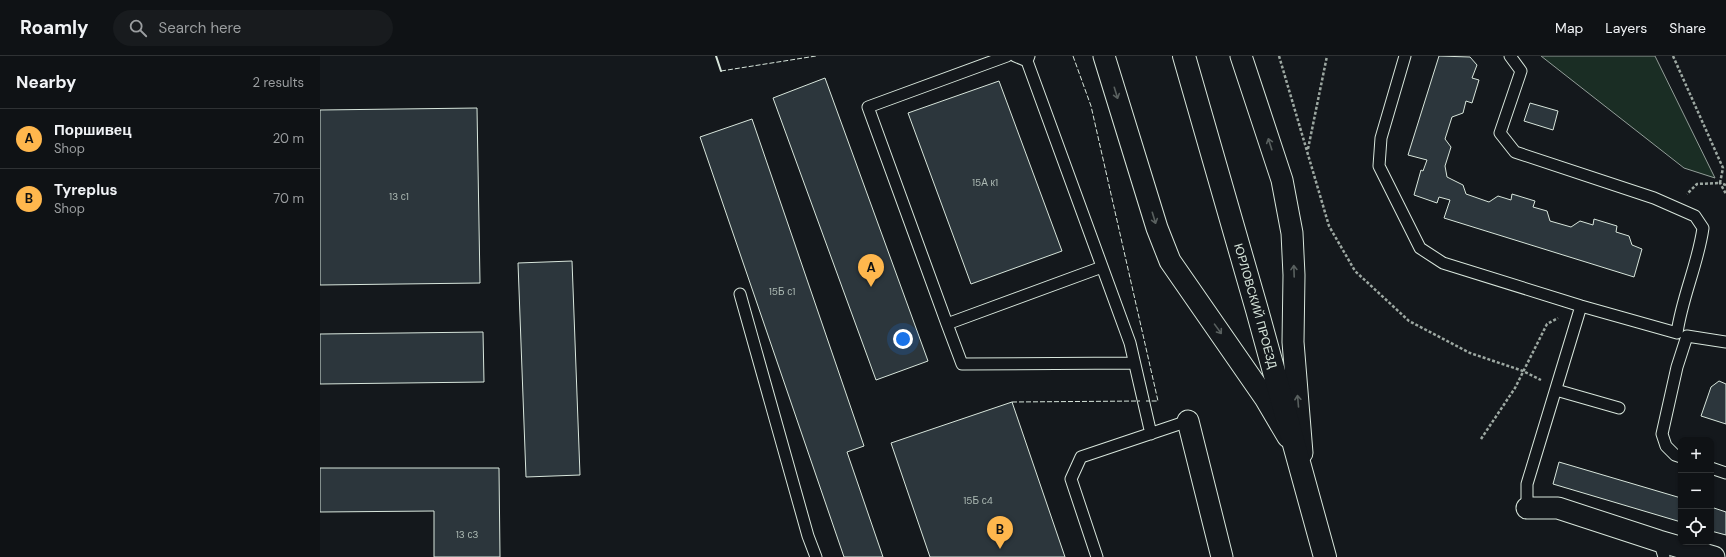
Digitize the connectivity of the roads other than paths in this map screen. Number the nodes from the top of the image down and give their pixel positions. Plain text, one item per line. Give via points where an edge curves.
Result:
1 (1007, 56) edge
2 (1014, 56) edge
3 (1104, 56) edge
4 (1184, 56) edge
5 (1241, 56) edge
6 (1405, 56) edge
7 (1510, 56) edge
8 (1028, 59) edge
9 (1102, 267) junction
10 (740, 294) dead end
11 (1581, 306) junction
12 (947, 324) junction
13 (1682, 335) junction
14 (1726, 342) edge
15 (1134, 363) junction
16 (1556, 390) junction
17 (1620, 408) dead end
18 (1188, 421) joint
19 (1151, 434) junction
20 (1296, 450) junction
21 (1678, 456) edge
22 (1714, 469) edge
23 (1726, 473) edge
24 (1305, 482) junction
25 (1527, 508) joint
26 (1662, 549) edge
27 (816, 557) edge
28 (1097, 557) edge
29 (1222, 557) edge
30 (1325, 557) edge
31 (1714, 557) edge

1 - 12 lane via 868,107
2 - 8 lane
3 -> 20 street via 1157,228 1170,261 1261,392
4 - 20 main road, ЮРЛОВСКИЙ ПРОЕЗД
24 -> 5 street via 1293,342 1292,233 1282,180
6 - 11 lane via 1381,138 1379,166 1420,248 1443,263
7 - 13 lane via 1521,71 1500,133 1515,152 1654,198 1695,216 1703,228 1679,319
8 - 9 lane
9 - 12 lane
9 - 15 lane via 1130,343
10 - 27 lane
11 - 13 lane
11 - 16 lane
12 - 15 lane via 962,364
13 - 14 lane
13 - 21 lane via 1662,434 1666,446
15 - 19 lane
16 - 17 lane
16 - 25 lane via 1526,484
18 - 19 lane
18 - 29 street
19 - 28 lane via 1081,457 1070,479
20 - 24 main road, ЮРЛОВСКИЙ ПРОЕЗД
22 - 23 lane
24 - 30 main road, ЮРЛОВСКИЙ ПРОЕЗД
25 - 26 street via 1558,508
26 - 31 street

